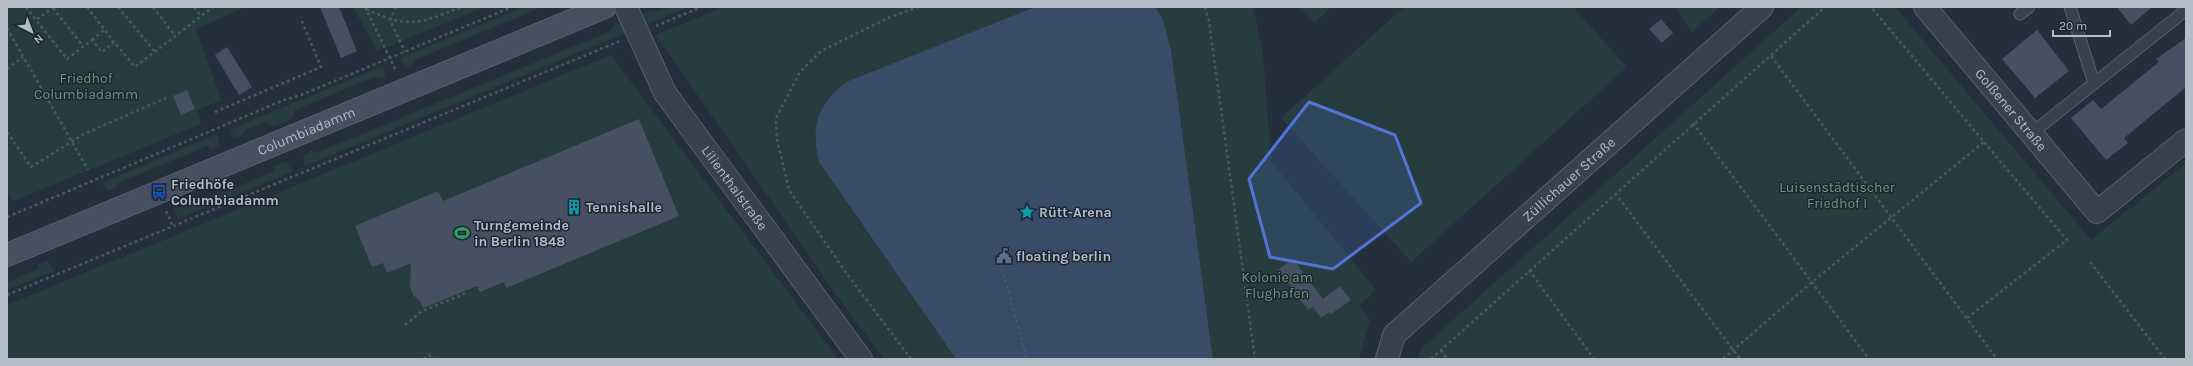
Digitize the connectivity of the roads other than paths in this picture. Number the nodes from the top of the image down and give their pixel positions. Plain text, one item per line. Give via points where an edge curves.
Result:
1 (605, 7) edge
2 (626, 7) edge
3 (1762, 7) edge
4 (1925, 7) edge
5 (2029, 7) edge
6 (2070, 7) edge
7 (2186, 10) edge
8 (2020, 14) dead end
9 (2094, 83) junction
10 (2032, 133) junction
11 (2186, 140) edge
12 (7, 255) edge
13 (860, 359) edge
14 (1387, 359) edge

1 - 12 main road, Columbiadamm
2 - 13 street, Lilienthalstraße via 665,93
3 - 14 street, Züllichauer Straße via 1394,335
4 - 10 street, Golßener Straße
5 - 8 lane
6 - 9 lane
7 - 9 lane
9 - 10 lane
10 - 11 street, Golßener Straße via 2097,212

